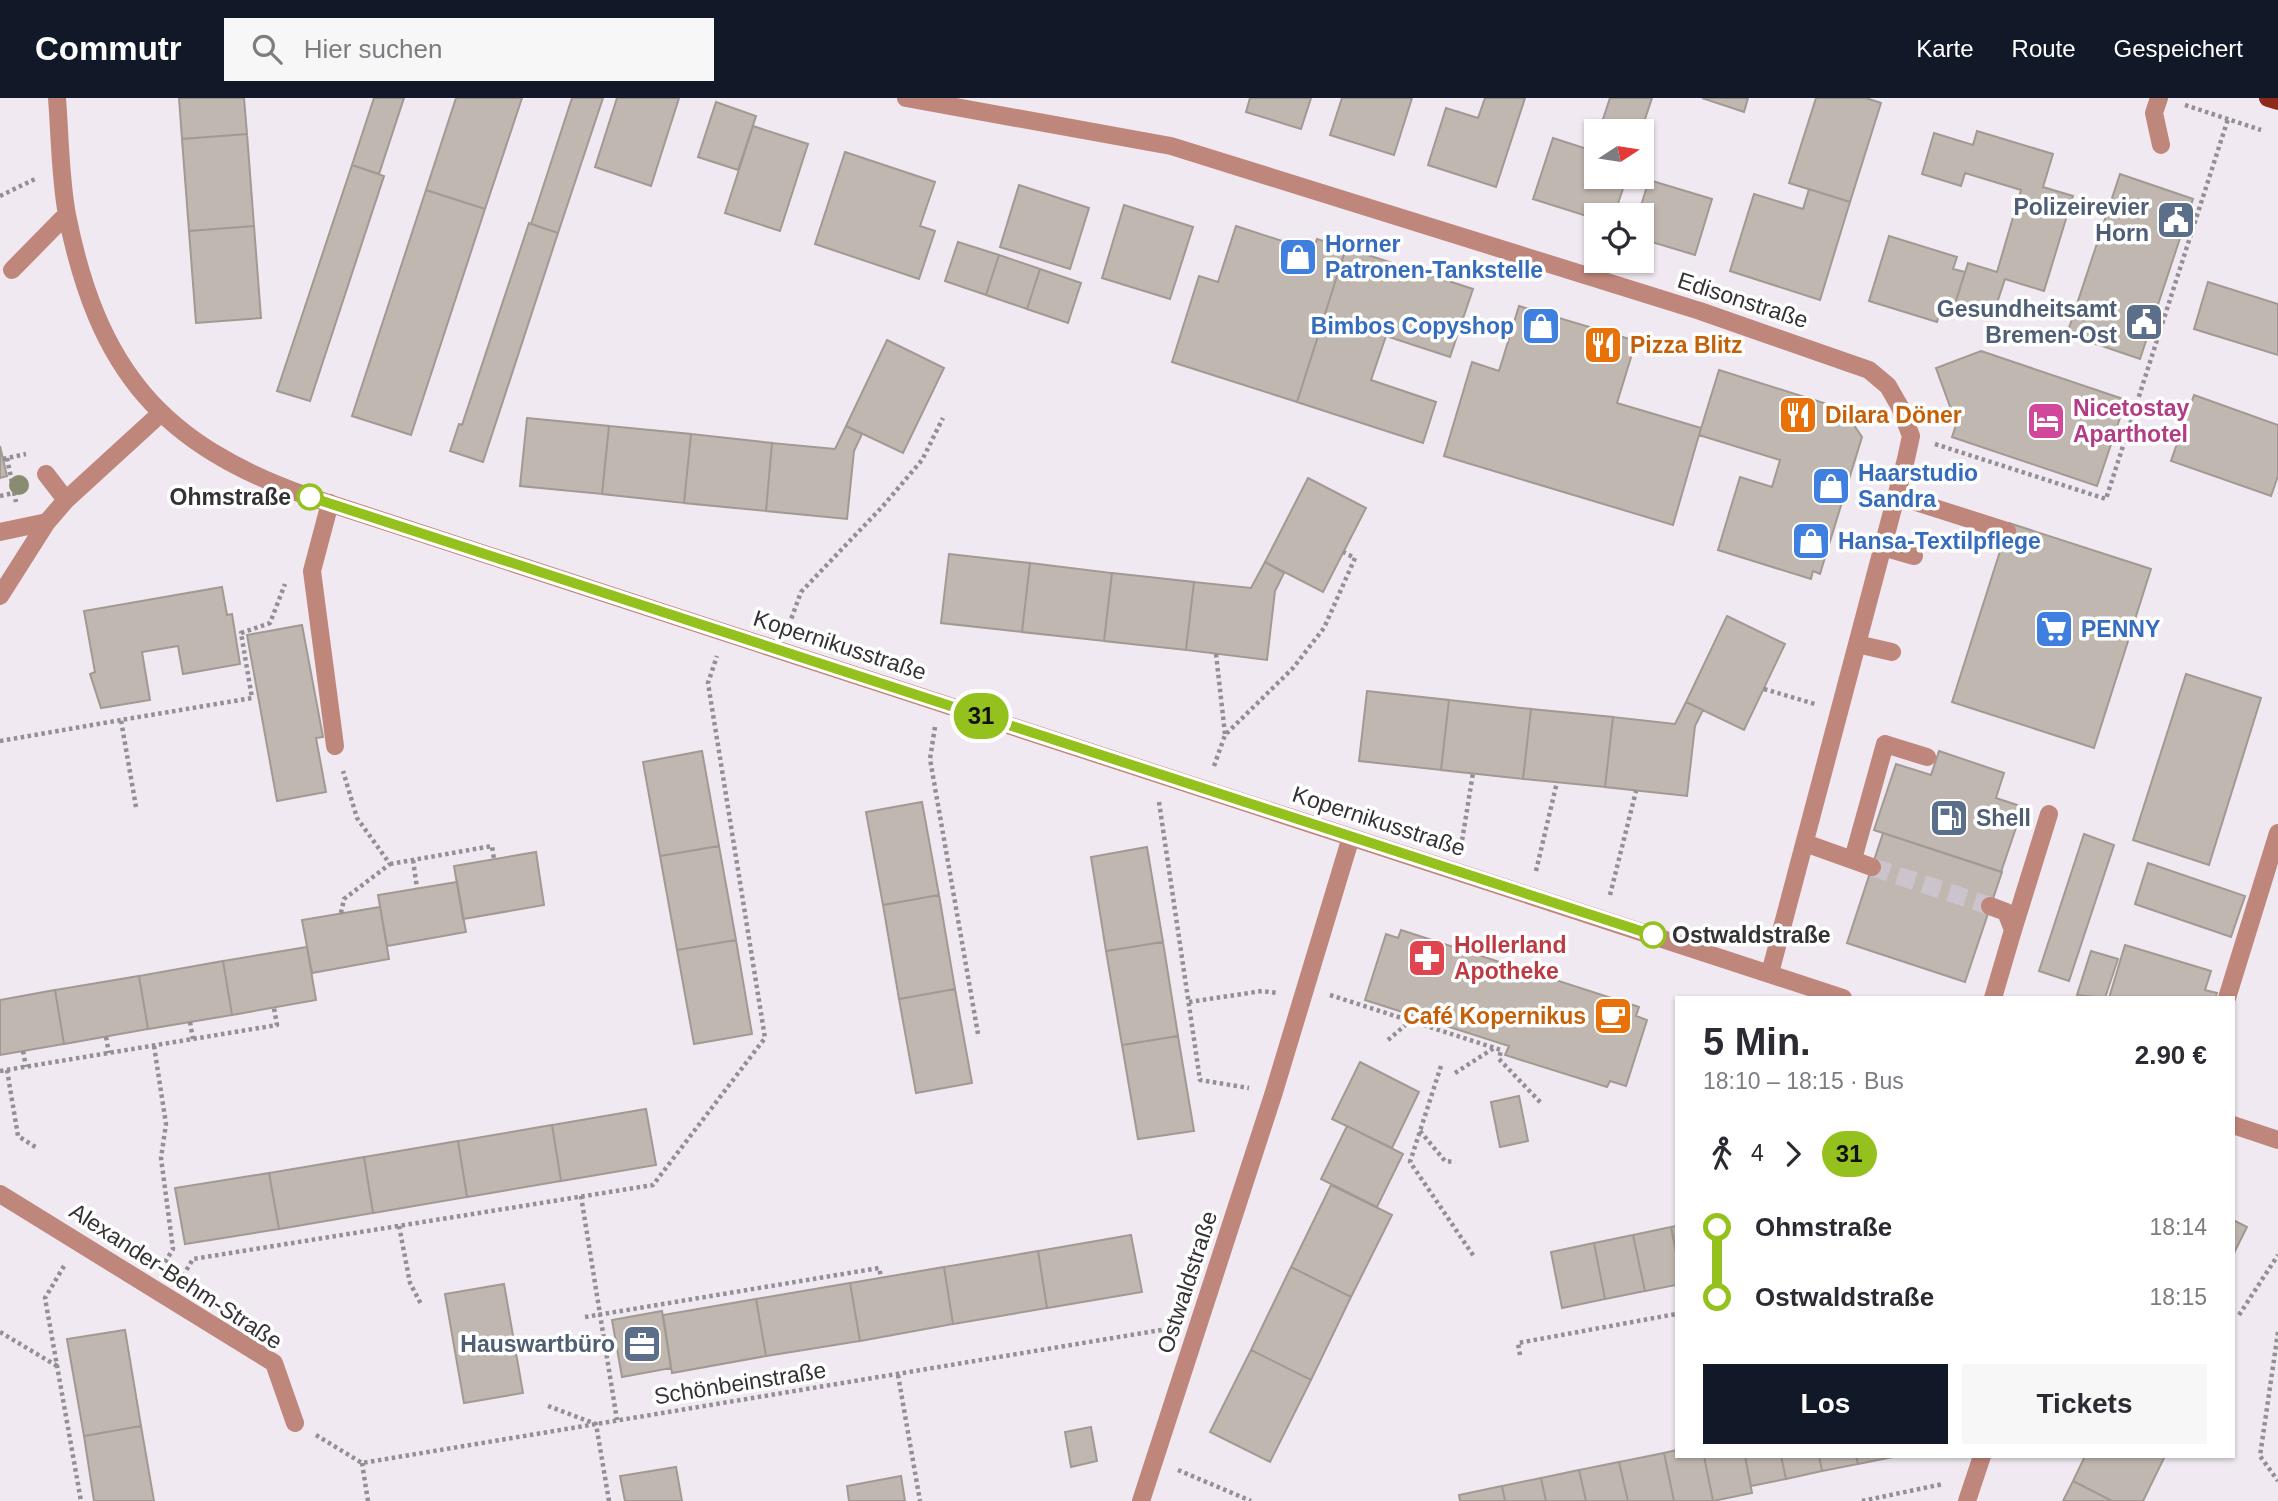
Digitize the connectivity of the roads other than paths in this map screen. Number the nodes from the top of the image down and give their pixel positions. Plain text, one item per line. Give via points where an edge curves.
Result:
1 (57, 98) edge
2 (906, 98) edge
3 (2268, 98) edge
4 (2167, 100) edge
5 (2278, 102) edge
6 (2161, 145) dead end
7 (67, 214) junction
8 (12, 270) dead end
9 (160, 414) junction
10 (46, 474) dead end
11 (1897, 496) junction
12 (66, 500) junction
13 (330, 503) junction
14 (47, 522) junction
15 (2007, 531) dead end
16 (0, 532) edge
17 (1883, 547) junction
18 (1914, 556) dead end
19 (0, 596) edge
20 (1857, 644) junction
21 (1892, 652) dead end
22 (335, 746) road end
23 (1927, 757) dead end
24 (2049, 814) dead end
25 (2278, 833) edge
26 (1351, 837) junction
27 (1805, 843) junction
28 (1853, 859) junction
29 (1872, 867) tunnel mouth
30 (1990, 906) tunnel mouth
31 (2013, 930) junction
32 (1770, 973) junction
33 (1805, 991) edge
34 (1832, 996) edge
35 (1994, 996) edge
36 (2228, 996) edge
37 (2235, 1126) edge
38 (2278, 1139) edge
39 (0, 1194) edge
40 (295, 1423) road end
41 (1981, 1458) edge
42 (1141, 1501) edge
43 (1967, 1501) edge

1 - 7 street, Kopernikusstraße
2 - 11 street, Edisonstraße via 1171,146 1830,354 1869,370 1888,386 1911,436
3 - 5 main road
4 - 6 street via 2154,113
7 - 8 street
7 - 9 street, Kopernikusstraße via 100,327 121,365
9 - 12 street
9 - 13 street, Kopernikusstraße via 216,457
10 - 12 street
11 - 15 street
11 - 17 street
12 - 14 street
13 - 22 street via 312,571
13 - 26 street, Kopernikusstraße
14 - 16 street
14 - 19 street
17 - 18 street
17 - 20 street
20 - 21 street
20 - 27 street
23 - 28 street via 1885,744
24 - 31 street
25 - 36 street
26 - 32 street, Kopernikusstraße
26 - 42 street, Ostwaldstraße
27 - 28 street
27 - 32 street
28 - 29 street
30 - 31 street via 2006,912
31 - 35 street
32 - 33 street, Kopernikusstraße
33 - 34 street, Kopernikusstraße
37 - 38 street
39 - 40 street, Alexander-Behm-Straße via 274,1363
41 - 43 street

